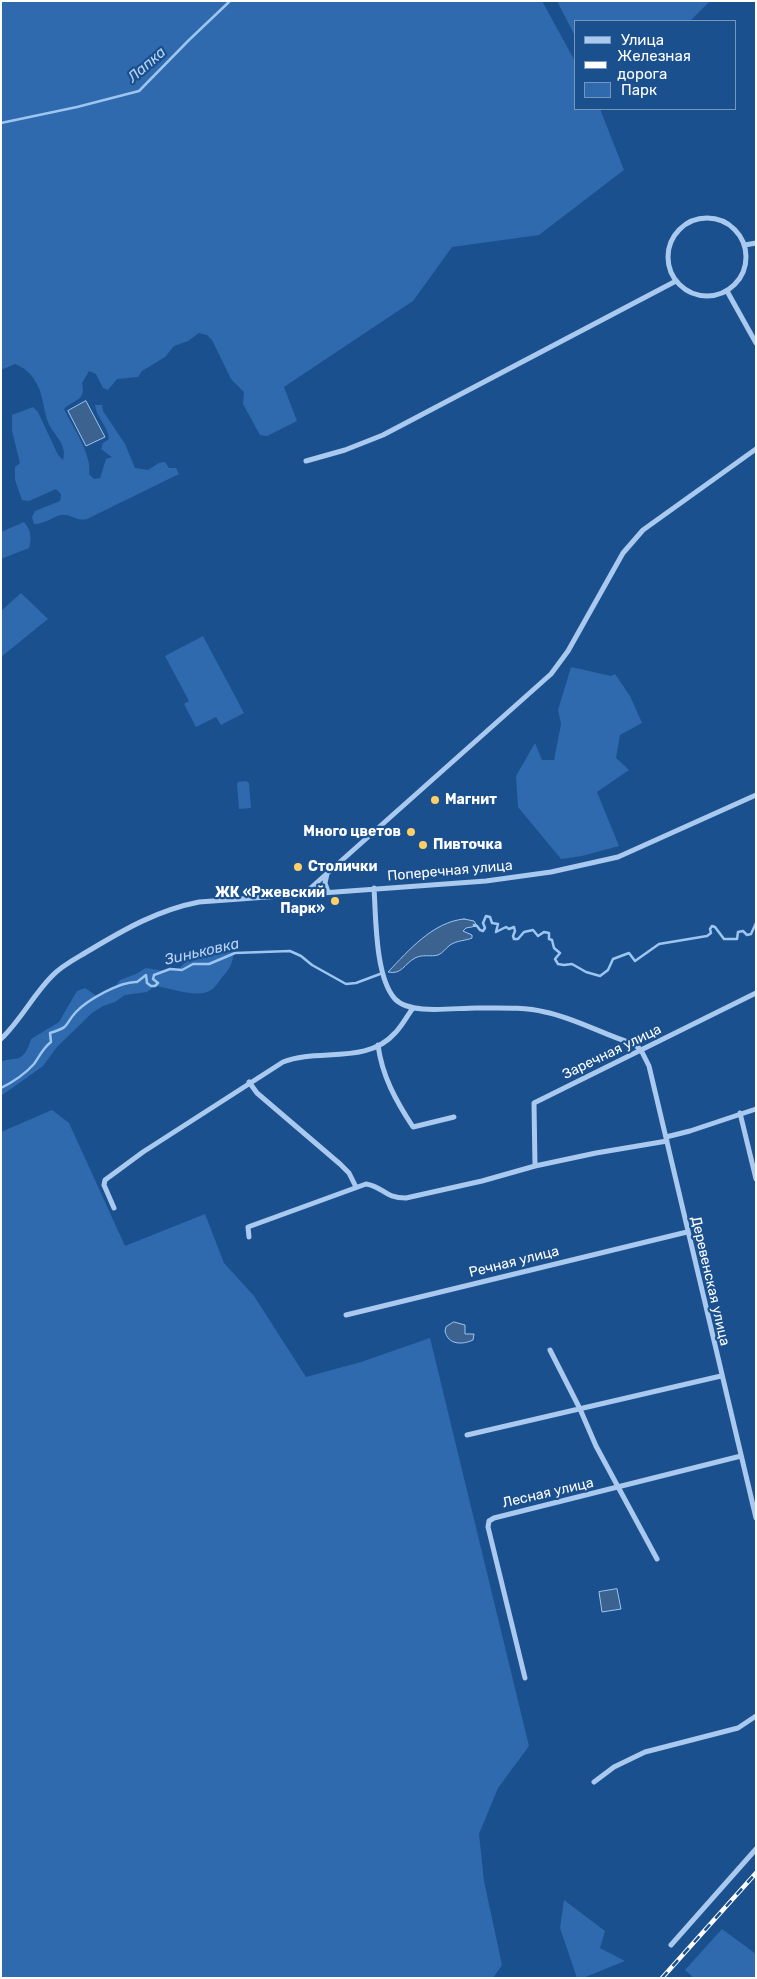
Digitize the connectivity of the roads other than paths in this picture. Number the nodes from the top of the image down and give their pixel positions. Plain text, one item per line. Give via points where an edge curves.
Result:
1 (756, 243) edge
2 (745, 245) junction
3 (676, 281) junction
4 (727, 291) junction
5 (756, 343) edge
6 (756, 449) edge
7 (306, 461) dead end
8 (756, 795) edge
9 (327, 873) junction
10 (374, 888) junction
11 (328, 892) junction
12 (304, 894) junction
13 (756, 993) edge
14 (413, 1008) junction
15 (1, 1039) edge
16 (378, 1045) junction
17 (641, 1050) junction
18 (249, 1082) junction
19 (756, 1109) edge
20 (740, 1113) junction
21 (454, 1117) dead end
22 (666, 1139) junction
23 (535, 1166) junction
24 (756, 1180) edge
25 (356, 1187) junction
26 (114, 1208) dead end
27 (687, 1232) junction
28 (249, 1237) dead end
29 (346, 1315) dead end
30 (550, 1350) dead end
31 (722, 1376) junction
32 (580, 1409) junction
33 (467, 1435) dead end
34 (741, 1456) junction
35 (619, 1488) junction
36 (756, 1518) edge
37 (657, 1559) dead end
38 (525, 1678) dead end
39 (756, 1716) edge
40 (594, 1782) dead end
41 (756, 1850) edge
42 (671, 1945) dead end

1 - 2 street
2 - 3 street via 738,232 725,222 710,218 694,220 681,228 671,241 668,256
2 - 4 street via 746,263 740,280
3 - 4 street via 694,294 711,296
3 - 7 street via 383,435
4 - 5 street
6 - 9 street via 643,530 623,553 568,652 551,674
8 - 10 street, Поперечная улица via 618,857 534,875
9 - 11 street
9 - 12 street
10 - 11 street, Поперечная улица
10 - 14 street via 382,970 394,998
11 - 12 street, Поперечная улица
12 - 15 street, Поперечная улица via 199,902 145,918 53,974
13 - 17 street, Заречная улица
14 - 16 street via 395,1034
14 - 17 street via 544,1012 634,1044
16 - 18 street via 347,1054 297,1056
16 - 21 street via 387,1081 413,1127
17 - 22 street, Деревенская улица via 649,1066
17 - 23 street, Заречная улица via 534,1103
18 - 25 street via 257,1093 340,1164
18 - 26 street via 105,1180
19 - 20 street
20 - 22 street
20 - 24 street
22 - 23 street
22 - 27 street, Деревенская улица
23 - 25 street via 406,1198 394,1198 375,1185
25 - 28 street via 248,1227
27 - 29 street, Речная улица
27 - 31 street, Деревенская улица
30 - 32 street
31 - 32 street
31 - 34 street, Деревенская улица
32 - 33 street
32 - 35 street
34 - 35 street, Лесная улица
34 - 36 street, Деревенская улица
35 - 37 street
35 - 38 street, Лесная улица via 489,1521
39 - 40 street via 738,1728 645,1752 614,1767
41 - 42 street

